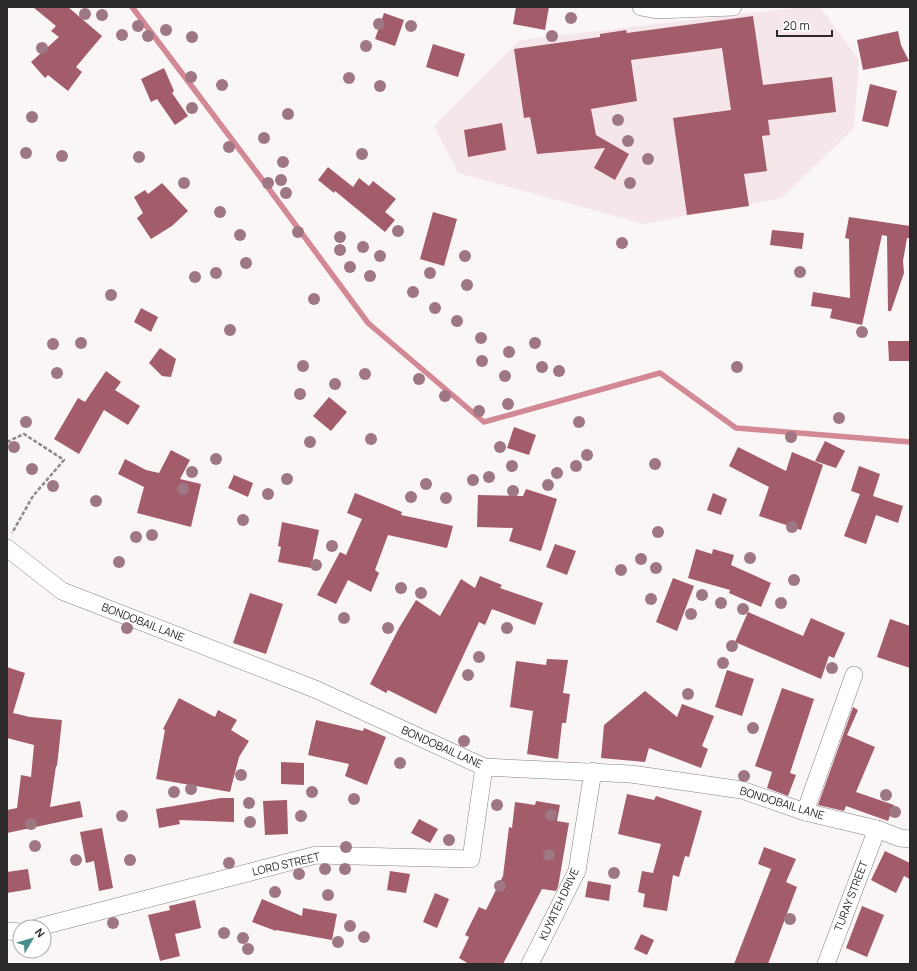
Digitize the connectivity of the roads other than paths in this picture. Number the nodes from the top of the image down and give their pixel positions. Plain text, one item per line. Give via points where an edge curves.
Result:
1 (641, 7) edge
2 (733, 7) edge
3 (9, 541) edge
4 (854, 675) dead end
5 (484, 767) junction
6 (593, 772) junction
7 (805, 812) junction
8 (877, 829) junction
9 (910, 839) edge
10 (52, 924) edge
11 (530, 964) edge
12 (826, 964) edge

1 - 2 street via 657,10
3 - 5 street, BONDOBAIL LANE via 62,591 315,689
4 - 7 street
5 - 6 street, BONDOBAIL LANE
5 - 10 street, LORD STREET via 471,859 316,855
6 - 7 street, BONDOBAIL LANE via 631,774 742,790
6 - 11 street, KUYATEH DRIVE via 577,871
7 - 8 street, BONDOBAIL LANE
8 - 9 street, BONDOBAIL LANE
8 - 12 street, TURAY STREET

